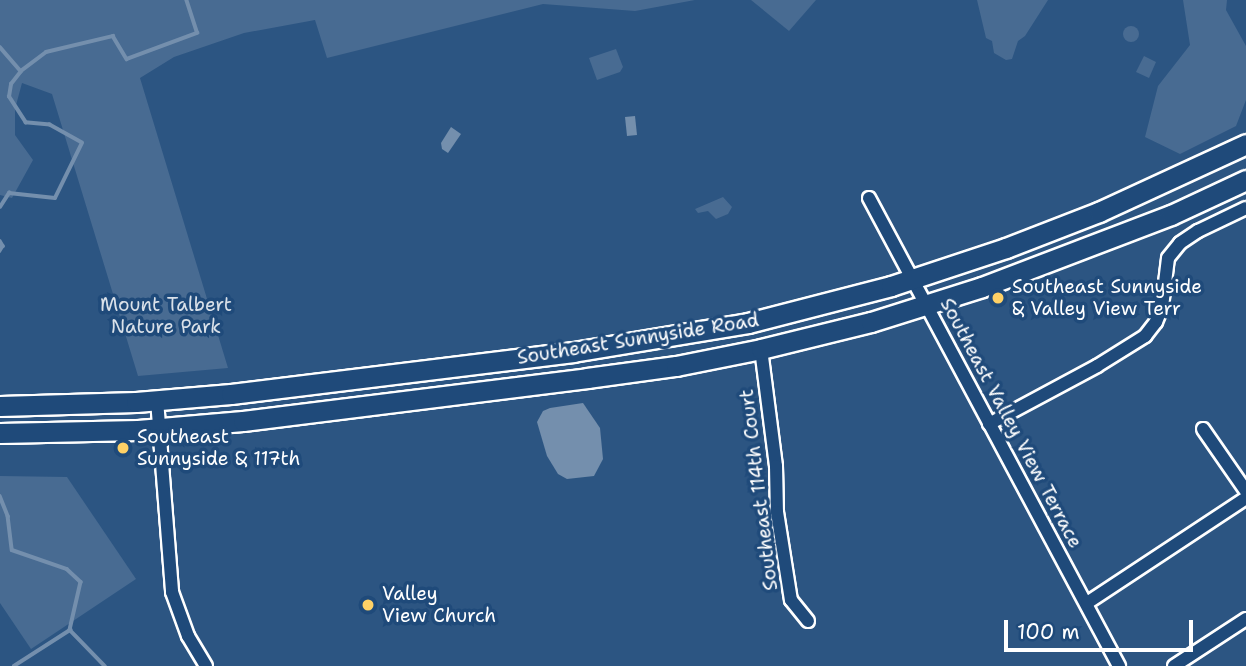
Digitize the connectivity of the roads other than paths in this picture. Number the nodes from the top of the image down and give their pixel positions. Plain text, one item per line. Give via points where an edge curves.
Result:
1 (1246, 144) edge
2 (1246, 180) edge
3 (869, 198) dead end
4 (1246, 208) edge
5 (912, 280) junction
6 (926, 306) junction
7 (761, 349) junction
8 (157, 400) junction
9 (0, 406) edge
10 (989, 424) junction
11 (159, 428) junction
12 (1203, 429) dead end
13 (0, 433) edge
14 (1246, 491) edge
15 (1246, 498) edge
16 (1087, 603) junction
17 (1246, 619) edge
18 (808, 621) dead end
19 (206, 666) edge
20 (1119, 666) edge
21 (1174, 666) edge

1 - 5 main road, Southeast Sunnyside Road via 1099,212
2 - 6 main road, Southeast Sunnyside Road via 1171,215
3 - 5 street, Southeast Valley View Terrace
4 - 10 street via 1180,243 1168,258 1156,322 1144,335
5 - 6 street, Southeast Valley View Terrace
5 - 8 main road, Southeast Sunnyside Road via 806,310 660,340
6 - 7 main road, Southeast Sunnyside Road
6 - 10 street, Southeast Valley View Terrace
7 - 11 main road, Southeast Sunnyside Road via 587,379
7 - 18 street, Southeast 114th Court via 791,600
8 - 9 main road, Southeast Sunnyside Road
8 - 11 street
10 - 16 street, Southeast Valley View Terrace
11 - 13 main road, Southeast Sunnyside Road
11 - 19 street via 172,592 188,636
12 - 14 street
15 - 16 street
16 - 20 street, Southeast Valley View Terrace
17 - 21 street

